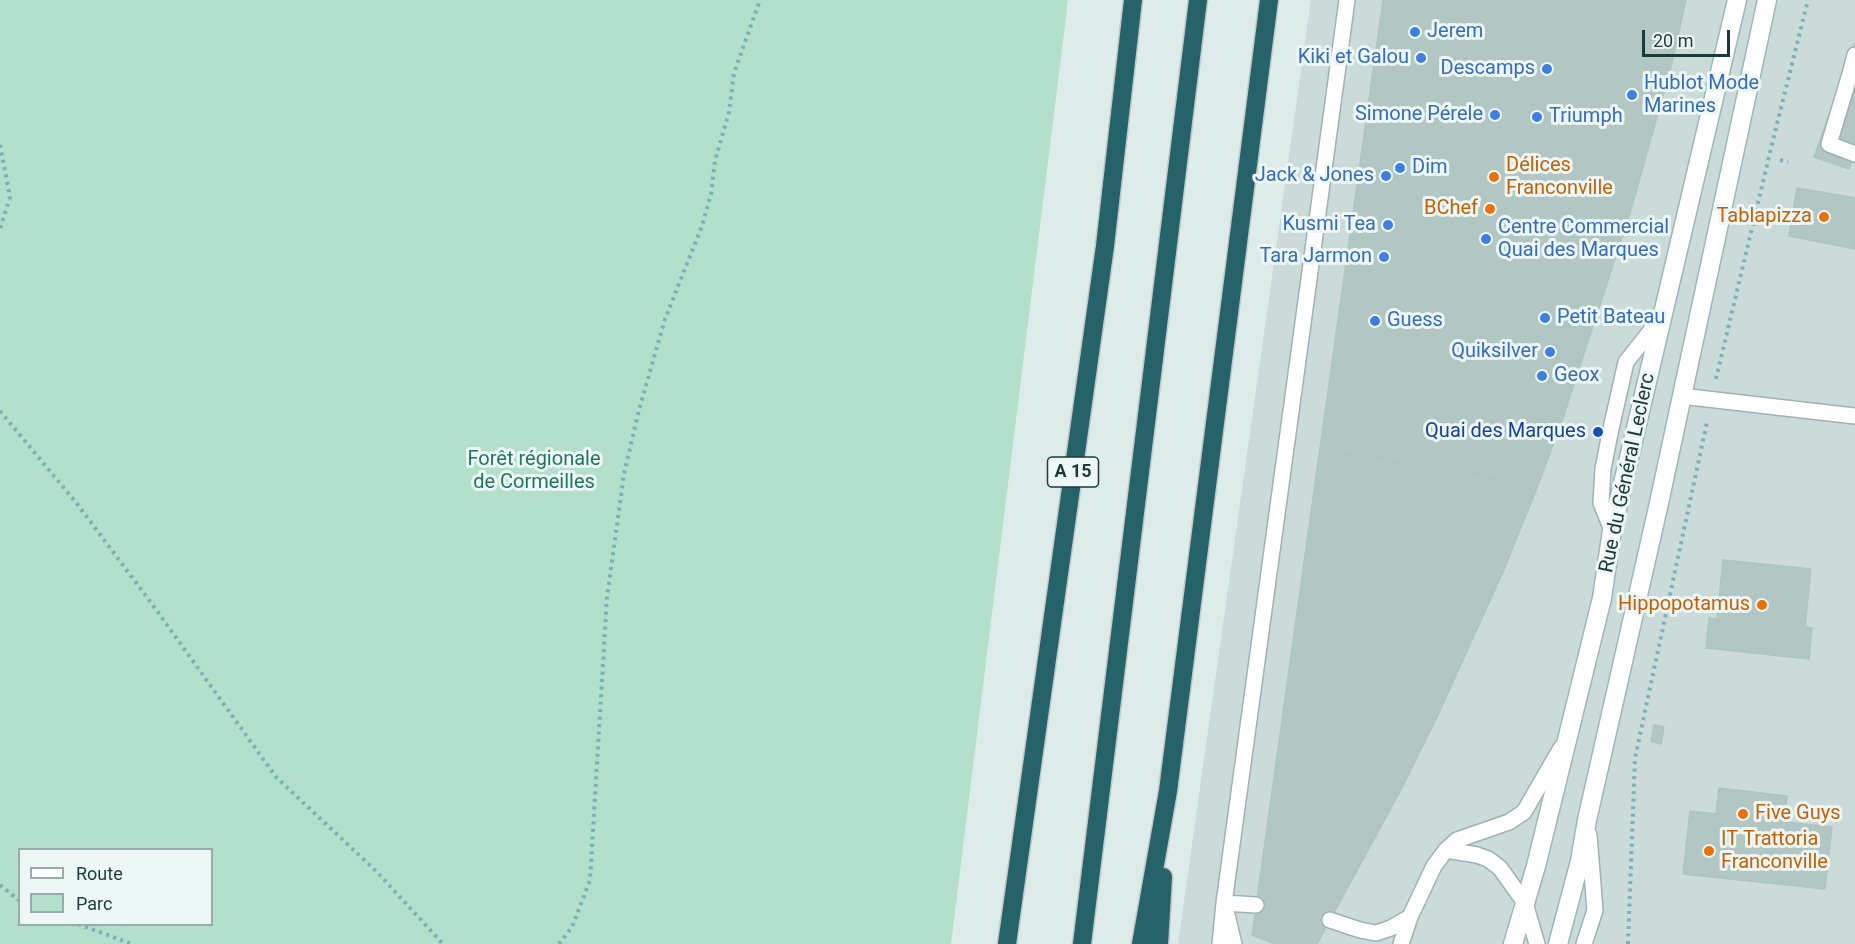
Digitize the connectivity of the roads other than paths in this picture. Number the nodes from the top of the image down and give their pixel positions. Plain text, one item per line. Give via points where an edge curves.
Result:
1 (1133, 0) edge
2 (1198, 0) edge
3 (1269, 0) edge
4 (1347, 0) edge
5 (1737, 0) edge
6 (1767, 0) edge
7 (1855, 55) edge
8 (1853, 74) edge
9 (1855, 154) edge
10 (1663, 316) junction
11 (1681, 396) junction
12 (1855, 416) edge
13 (1612, 530) junction
14 (1567, 737) junction
15 (1168, 791) junction
16 (1587, 820) junction
17 (1446, 850) junction
18 (1224, 903) junction
19 (1525, 903) junction
20 (1256, 905) dead end
21 (1410, 917) junction
22 (1330, 920) dead end
23 (1006, 944) edge
24 (1082, 944) edge
25 (1141, 944) edge
26 (1159, 944) edge
27 (1220, 944) edge
28 (1234, 944) edge
29 (1401, 944) edge
30 (1513, 944) edge
31 (1537, 944) edge
32 (1558, 944) edge
33 (1584, 944) edge

1 - 23 highway, A 15 via 1105,246
2 - 24 highway
3 - 15 highway
4 - 18 lane
5 - 10 main road, Rue du Général Leclerc
6 - 11 main road, Rue du Général Leclerc
7 - 8 lane
8 - 9 lane via 1829,144
10 - 13 main road, Rue du Général Leclerc
10 - 13 lane via 1626,362 1603,469 1601,503
11 - 12 lane
11 - 16 main road, Rue du Général Leclerc
13 - 14 main road, Rue du Général Leclerc via 1602,598
14 - 17 lane via 1524,812 1509,822 1457,840
14 - 19 main road, Rue du Général Leclerc
15 - 25 highway
15 - 26 highway
16 - 32 main road, Rue du Général Leclerc
16 - 33 lane via 1595,910
17 - 19 lane via 1488,859 1500,868
17 - 21 lane
18 - 20 lane
18 - 27 lane
18 - 28 lane
19 - 30 main road, Rue du Général Leclerc
19 - 31 lane
21 - 22 lane via 1376,933
21 - 29 lane

